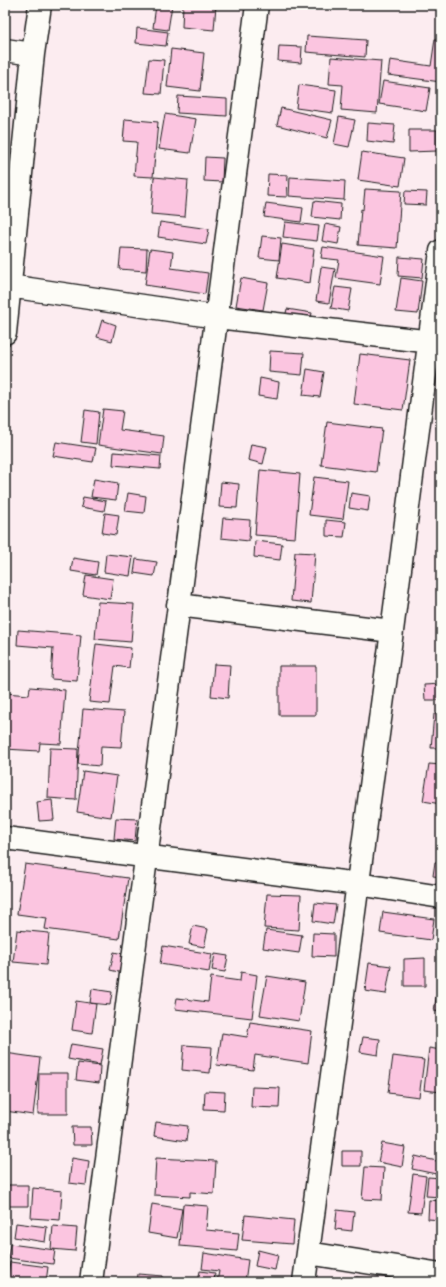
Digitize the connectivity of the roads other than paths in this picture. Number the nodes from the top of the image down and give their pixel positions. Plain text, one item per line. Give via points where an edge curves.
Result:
1 (40, 5) edge
2 (257, 5) edge
3 (5, 50) edge
4 (33, 54) junction
5 (441, 251) edge
6 (9, 286) junction
7 (217, 317) junction
8 (5, 333) edge
9 (435, 343) edge
10 (178, 605) junction
11 (392, 632) junction
12 (5, 838) edge
13 (146, 857) junction
14 (358, 884) junction
15 (441, 897) edge
16 (308, 1253) junction
17 (441, 1274) edge
18 (91, 1282) edge
19 (304, 1282) edge

1 - 4 street
2 - 7 street
3 - 4 street
4 - 6 street
5 - 9 street
6 - 7 street
6 - 8 street
7 - 9 street
7 - 10 street
9 - 11 street
10 - 11 street
10 - 13 street
11 - 14 street
12 - 13 street
13 - 14 street
13 - 18 street
14 - 15 street
14 - 16 street
16 - 17 street
16 - 19 street

